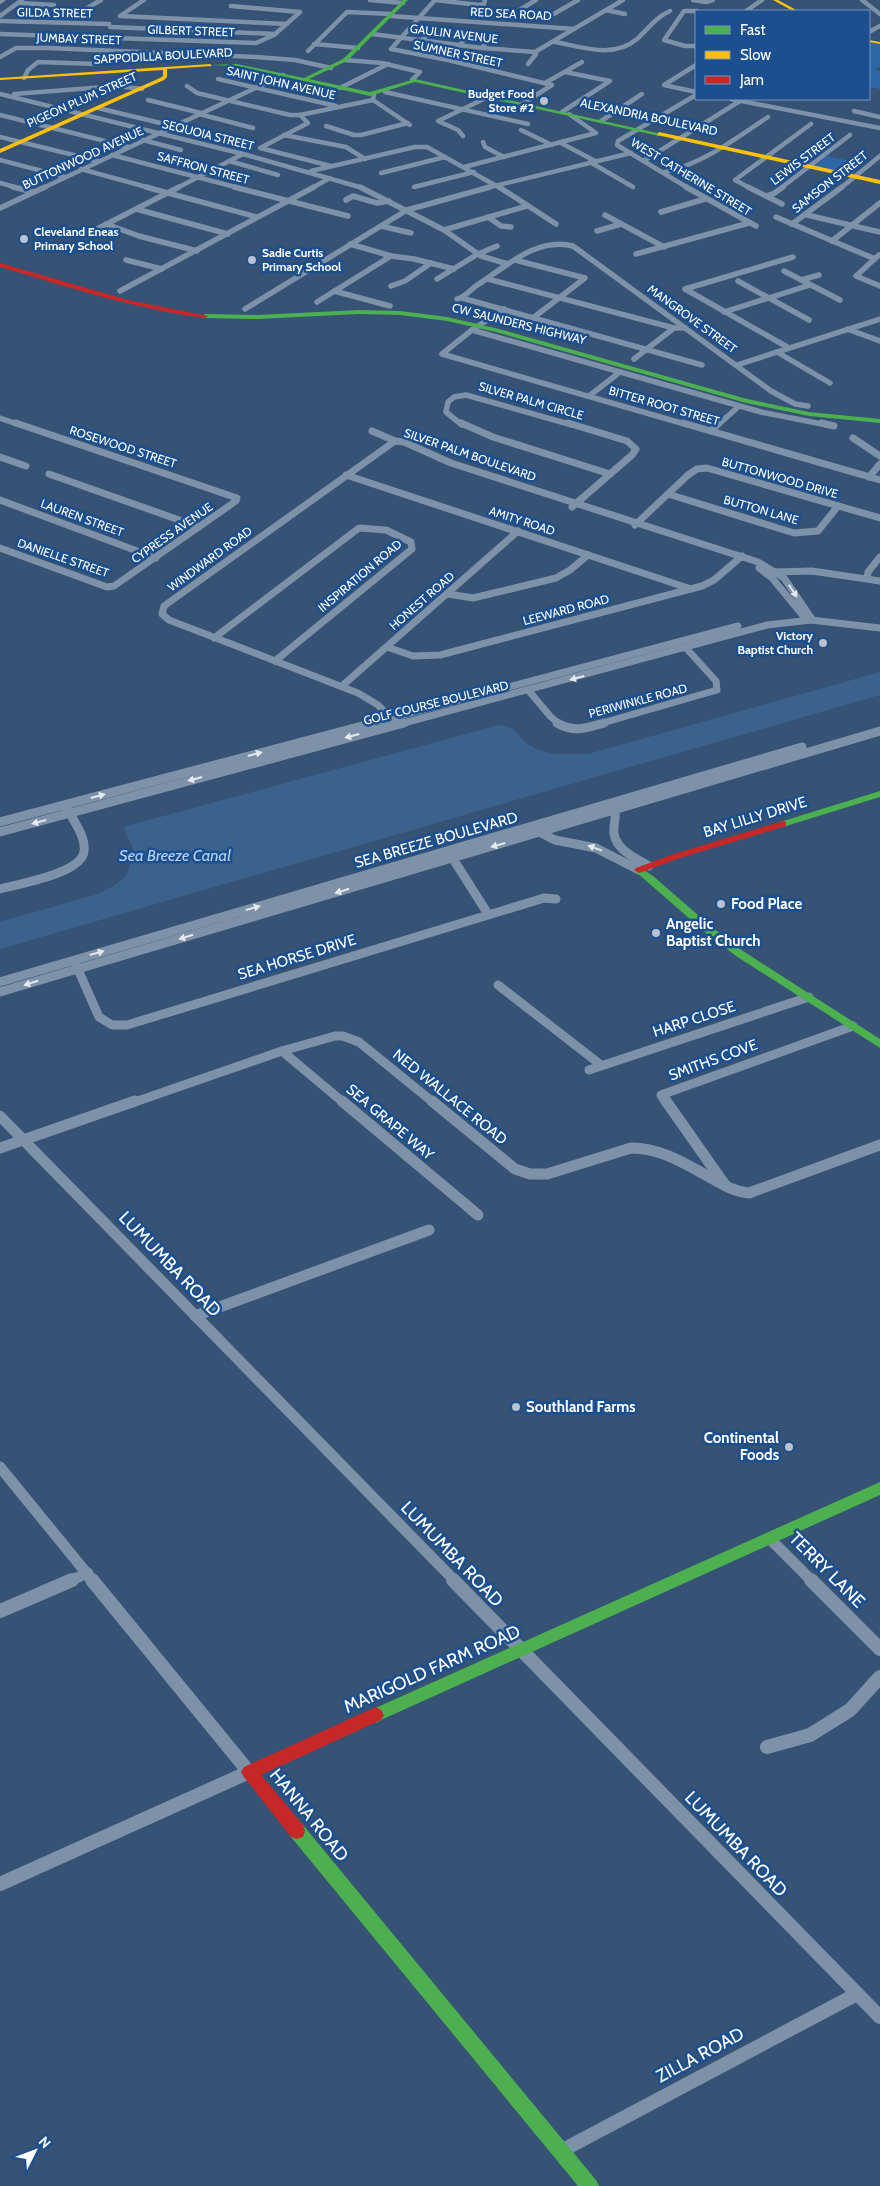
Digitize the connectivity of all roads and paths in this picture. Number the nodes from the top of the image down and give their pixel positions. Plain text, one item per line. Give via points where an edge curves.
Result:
1 (101, 0) edge
2 (144, 0) edge
3 (239, 0) edge
4 (370, 0) edge
5 (435, 0) edge
6 (485, 0) edge
7 (536, 0) edge
8 (578, 0) edge
9 (623, 0) edge
10 (693, 0) edge
11 (713, 0) edge
12 (762, 0) edge
13 (776, 0) edge
14 (862, 0) edge
15 (21, 1) edge
16 (404, 2) edge
17 (54, 5) dead end
18 (231, 6) junction
19 (521, 9) dead end
20 (225, 10) dead end
21 (606, 10) junction
22 (747, 10) edge
23 (794, 10) edge
24 (55, 11) dead end
25 (670, 11) dead end
26 (695, 11) edge
27 (190, 13) dead end
28 (880, 14) edge
29 (219, 15) dead end
30 (390, 15) junction
31 (552, 15) dead end
32 (0, 16) edge
33 (121, 16) junction
34 (187, 18) junction
35 (200, 19) junction
36 (417, 19) junction
37 (618, 19) dead end
38 (213, 20) junction
39 (0, 21) edge
40 (287, 24) junction
41 (110, 26) junction
42 (147, 29) junction
43 (574, 29) junction
44 (191, 30) junction
45 (431, 31) dead end
46 (230, 32) junction
47 (0, 34) edge
48 (275, 34) junction
49 (372, 34) junction
50 (468, 35) dead end
51 (57, 36) junction
52 (401, 37) junction
53 (101, 38) junction
54 (490, 38) dead end
55 (138, 40) junction
56 (421, 41) junction
57 (555, 42) junction
58 (224, 43) junction
59 (314, 44) junction
60 (460, 46) junction
61 (512, 46) dead end
62 (695, 46) edge
63 (48, 48) junction
64 (358, 48) junction
65 (482, 48) junction
66 (0, 51) edge
67 (308, 51) dead end
68 (508, 51) junction
69 (6, 52) junction
70 (152, 52) junction
71 (535, 52) junction
72 (0, 56) edge
73 (43, 58) dead end
74 (149, 59) dead end
75 (209, 59) junction
76 (345, 60) junction
77 (38, 62) junction
78 (582, 62) dead end
79 (98, 64) dead end
80 (388, 64) junction
81 (528, 64) dead end
82 (695, 65) edge
83 (166, 68) junction
84 (331, 68) junction
85 (565, 72) junction
86 (283, 75) junction
87 (24, 78) junction
88 (520, 78) junction
89 (0, 79) edge
90 (218, 79) dead end
91 (304, 80) junction
92 (412, 80) junction
93 (515, 83) dead end
94 (545, 83) junction
95 (187, 86) dead end
96 (257, 88) junction
97 (340, 88) junction
98 (142, 89) junction
99 (74, 90) junction
100 (695, 93) edge
101 (642, 94) dead end
102 (695, 94) edge
103 (3, 95) edge
104 (377, 95) junction
105 (76, 96) dead end
106 (490, 96) junction
107 (148, 100) dead end
108 (229, 100) junction
109 (742, 100) edge
110 (522, 104) junction
111 (340, 107) junction
112 (98, 108) junction
113 (464, 110) junction
114 (854, 112) dead end
115 (565, 113) junction
116 (200, 114) junction
117 (0, 115) edge
118 (82, 115) junction
119 (300, 115) junction
120 (768, 117) dead end
121 (880, 117) edge
122 (438, 121) junction
123 (601, 121) junction
124 (429, 122) dead end
125 (528, 124) dead end
126 (811, 124) dead end
127 (172, 126) junction
128 (326, 126) dead end
129 (51, 128) junction
130 (253, 128) dead end
131 (880, 128) edge
132 (638, 129) junction
133 (521, 130) dead end
134 (159, 132) junction
135 (284, 135) junction
136 (850, 135) dead end
137 (463, 136) dead end
138 (0, 137) edge
139 (680, 138) junction
140 (143, 140) junction
141 (20, 142) junction
142 (483, 142) dead end
143 (561, 143) junction
144 (552, 145) junction
145 (129, 147) junction
146 (722, 148) junction
147 (181, 150) dead end
148 (0, 151) edge
149 (631, 153) junction
150 (112, 154) junction
151 (243, 154) junction
152 (880, 156) edge
153 (445, 157) junction
154 (504, 157) junction
155 (765, 157) junction
156 (364, 159) junction
157 (0, 160) edge
158 (644, 160) junction
159 (229, 161) junction
160 (98, 162) junction
161 (593, 162) junction
162 (331, 166) junction
163 (464, 167) junction
164 (808, 167) junction
165 (81, 169) junction
166 (310, 172) junction
167 (474, 172) junction
168 (665, 172) junction
169 (381, 173) dead end
170 (278, 174) dead end
171 (852, 176) junction
172 (65, 177) junction
173 (200, 177) junction
174 (330, 178) junction
175 (880, 182) edge
176 (0, 183) edge
177 (496, 185) junction
178 (414, 187) dead end
179 (633, 188) dead end
180 (33, 192) junction
181 (168, 193) junction
182 (766, 196) junction
183 (705, 199) junction
184 (288, 200) junction
185 (346, 200) dead end
186 (389, 201) junction
187 (880, 203) edge
188 (782, 204) dead end
189 (527, 206) junction
190 (0, 208) edge
191 (136, 209) junction
192 (407, 210) junction
193 (662, 212) dead end
194 (605, 215) dead end
195 (807, 215) junction
196 (348, 216) dead end
197 (258, 217) junction
198 (488, 217) junction
199 (776, 217) dead end
200 (741, 218) junction
201 (749, 223) junction
202 (106, 224) junction
203 (556, 224) dead end
204 (621, 224) junction
205 (792, 224) junction
206 (853, 225) junction
207 (380, 226) junction
208 (756, 226) dead end
209 (510, 227) dead end
210 (95, 230) dead end
211 (444, 230) junction
212 (598, 231) dead end
213 (880, 232) edge
214 (412, 233) dead end
215 (228, 234) junction
216 (707, 235) junction
217 (832, 241) junction
218 (350, 244) junction
219 (496, 246) dead end
220 (664, 248) junction
221 (197, 251) junction
222 (478, 254) junction
223 (636, 254) dead end
224 (391, 256) junction
225 (793, 257) dead end
226 (878, 257) edge
227 (126, 260) dead end
228 (514, 260) junction
229 (431, 263) junction
230 (508, 264) junction
231 (0, 265) edge
232 (162, 269) junction
233 (454, 269) junction
234 (784, 271) dead end
235 (819, 275) dead end
236 (437, 279) dead end
237 (488, 279) junction
238 (801, 280) junction
239 (738, 281) dead end
240 (810, 285) junction
241 (391, 286) dead end
242 (880, 286) edge
243 (120, 291) dead end
244 (334, 291) junction
245 (560, 298) junction
246 (768, 298) junction
247 (840, 300) dead end
248 (317, 302) dead end
249 (390, 306) dead end
250 (245, 309) dead end
251 (504, 310) junction
252 (724, 312) junction
253 (533, 318) junction
254 (880, 319) edge
255 (809, 320) dead end
256 (476, 328) junction
257 (674, 328) junction
258 (686, 328) junction
259 (847, 329) junction
260 (880, 342) edge
261 (789, 348) junction
262 (646, 350) junction
263 (777, 352) junction
264 (634, 359) dead end
265 (601, 363) junction
266 (702, 365) dead end
267 (737, 365) junction
268 (620, 372) junction
269 (830, 383) dead end
270 (589, 396) junction
271 (735, 403) junction
272 (808, 406) dead end
273 (0, 418) edge
274 (880, 421) edge
275 (834, 426) dead end
276 (372, 431) dead end
277 (711, 431) junction
278 (853, 438) dead end
279 (393, 442) junction
280 (880, 456) edge
281 (0, 458) edge
282 (880, 464) edge
283 (26, 466) dead end
284 (49, 474) dead end
285 (610, 474) junction
286 (346, 475) junction
287 (869, 477) junction
288 (880, 480) edge
289 (668, 494) junction
290 (237, 498) joint
291 (0, 500) edge
292 (574, 505) junction
293 (838, 506) junction
294 (880, 518) edge
295 (636, 524) junction
296 (199, 527) junction
297 (518, 532) junction
298 (0, 548) edge
299 (588, 555) junction
300 (880, 557) edge
301 (156, 558) junction
302 (740, 558) junction
303 (776, 572) junction
304 (768, 574) junction
305 (867, 578) junction
306 (880, 581) edge
307 (119, 584) joint
308 (691, 589) junction
309 (448, 594) junction
310 (806, 616) junction
311 (880, 623) edge
312 (880, 628) edge
313 (214, 638) junction
314 (387, 647) junction
315 (686, 648) junction
316 (274, 661) junction
317 (342, 686) junction
318 (529, 691) junction
319 (394, 721) junction
320 (880, 724) edge
321 (880, 731) edge
322 (880, 794) edge
323 (66, 804) junction
324 (613, 807) junction
325 (69, 814) junction
326 (0, 822) edge
327 (536, 829) junction
328 (0, 832) edge
329 (622, 850) junction
330 (450, 855) junction
331 (612, 856) junction
332 (644, 868) junction
333 (0, 889) edge
334 (556, 899) dead end
335 (488, 914) junction
336 (76, 965) junction
337 (0, 982) edge
338 (498, 985) dead end
339 (0, 992) edge
340 (808, 997) junction
341 (853, 1026) junction
342 (880, 1044) edge
343 (282, 1051) junction
344 (601, 1066) junction
345 (589, 1070) dead end
346 (0, 1116) edge
347 (24, 1140) junction
348 (880, 1146) edge
349 (0, 1148) edge
350 (726, 1186) junction
351 (478, 1215) dead end
352 (430, 1230) dead end
353 (195, 1316) junction
354 (0, 1467) edge
355 (880, 1488) edge
356 (769, 1538) junction
357 (88, 1573) junction
358 (0, 1611) edge
359 (880, 1648) edge
360 (521, 1650) junction
361 (880, 1677) edge
362 (767, 1747) dead end
363 (249, 1772) junction
364 (0, 1884) edge
365 (858, 1994) junction
366 (880, 2018) edge
367 (561, 2151) junction
368 (590, 2186) edge

1 - 24 street via 82,11
2 - 33 street
3 - 18 street
4 - 16 street
5 - 6 street via 479,4 484,4
5 - 36 street, SUMNER STREET
7 - 19 street
8 - 31 street
9 - 21 street
10 - 11 street
12 - 22 street
13 - 23 street
14 - 28 street
15 - 17 street
15 - 32 street
16 - 30 street
18 - 20 street
18 - 40 street, GILBERT STREET via 300,12
21 - 37 street via 626,14
21 - 43 street
25 - 57 street via 633,44 616,52
26 - 62 street via 684,10 664,40
27 - 34 street
29 - 38 street
30 - 36 street, RED SEA ROAD
30 - 49 street
30 - 59 street, RED SEA ROAD via 349,12
33 - 34 street
33 - 41 street
34 - 35 street
35 - 38 street
35 - 44 street
36 - 43 street, RED SEA ROAD
36 - 52 street, SUMNER STREET
38 - 40 street
39 - 41 street, GILDA STREET
40 - 48 street, GILBERT STREET
41 - 42 street, GILDA STREET
41 - 53 street
42 - 44 street, GILDA STREET
42 - 55 street
43 - 57 street
44 - 46 street, GILDA STREET
45 - 56 street
46 - 48 street, GILDA STREET
46 - 58 street
47 - 51 street, GILBERT STREET
48 - 58 street, GILBERT STREET via 256,43
49 - 52 street, GAULIN AVENUE
49 - 64 street
50 - 60 street
51 - 53 street, GILBERT STREET
51 - 63 street
52 - 56 street, GAULIN AVENUE
52 - 88 street, SUMNER STREET via 390,48 392,50
53 - 55 street, GILBERT STREET
54 - 65 street
55 - 58 street, GILBERT STREET
56 - 60 street, GAULIN AVENUE
57 - 71 street
59 - 64 street
59 - 67 street, RED SEA ROAD
60 - 65 street, GAULIN AVENUE
61 - 68 street
63 - 69 street, JUMBAY STREET via 16,48
63 - 70 street, JUMBAY STREET
64 - 76 street
65 - 68 street, GAULIN AVENUE
66 - 69 street
68 - 71 street, GAULIN AVENUE
69 - 72 street
70 - 74 street
70 - 75 street, JUMBAY STREET
71 - 81 street
73 - 77 street
75 - 83 street, SAPPODILLA BOULEVARD
75 - 84 street, JUMBAY STREET via 295,60
75 - 86 street, SAPPODILLA BOULEVARD
76 - 80 street
76 - 84 street
77 - 79 street
77 - 87 street
78 - 85 street
80 - 92 street via 420,72
80 - 97 street
82 - 100 street via 664,84
83 - 87 street, SAPPODILLA BOULEVARD
83 - 98 street, PIGEON PLUM STREET via 165,78
84 - 91 street
85 - 94 street
85 - 115 street via 610,81
86 - 91 street, SAPPODILLA BOULEVARD
86 - 96 street, BUTTONWOOD AVENUE
87 - 89 street, SAPPODILLA BOULEVARD
88 - 93 street
88 - 94 street, SUMNER STREET
90 - 96 street, SAINT JOHN AVENUE
91 - 97 street, SAPPODILLA BOULEVARD
92 - 104 street
92 - 106 street, ALEXANDRIA BOULEVARD
94 - 110 street via 552,87
95 - 108 street via 197,93
96 - 108 street, BUTTONWOOD AVENUE
96 - 111 street, SAINT JOHN AVENUE
97 - 104 street, SAPPODILLA BOULEVARD
98 - 99 street via 118,86
98 - 112 street, PIGEON PLUM STREET
99 - 103 street
99 - 105 street
101 - 123 street
102 - 132 street
103 - 118 street, SEQUOIA STREET
104 - 111 street
104 - 113 street
104 - 128 street via 410,124 361,135
106 - 110 street, ALEXANDRIA BOULEVARD
106 - 113 street
107 - 116 street
108 - 116 street, BUTTONWOOD AVENUE
108 - 119 street
109 - 131 street
109 - 139 street
110 - 115 street, ALEXANDRIA BOULEVARD
111 - 119 street
112 - 118 street, PIGEON PLUM STREET
112 - 127 street
113 - 122 street
113 - 125 street
114 - 121 street
115 - 123 street, ALEXANDRIA BOULEVARD
115 - 143 street via 596,133
116 - 127 street, BUTTONWOOD AVENUE
116 - 130 street
117 - 129 street
118 - 129 street, PIGEON PLUM STREET
118 - 134 street, SEQUOIA STREET
119 - 135 street via 308,123
120 - 146 street
122 - 124 street
122 - 137 street via 458,130
123 - 132 street, ALEXANDRIA BOULEVARD
126 - 155 street
127 - 134 street, BUTTONWOOD AVENUE
129 - 141 street, PIGEON PLUM STREET
129 - 145 street
132 - 139 street, ALEXANDRIA BOULEVARD
132 - 149 street, WEST CATHERINE STREET via 617,145
133 - 144 street
134 - 140 street, BUTTONWOOD AVENUE
134 - 151 street, SEQUOIA STREET
135 - 156 street via 346,147
135 - 162 street via 260,148
136 - 164 street, LEWIS STREET
138 - 141 street
139 - 146 street, ALEXANDRIA BOULEVARD
139 - 158 street
140 - 145 street, BUTTONWOOD AVENUE
140 - 147 street
141 - 148 street, PIGEON PLUM STREET
141 - 160 street
142 - 154 street via 485,147
143 - 144 street
143 - 161 street
144 - 154 street
145 - 150 street, BUTTONWOOD AVENUE
146 - 155 street, ALEXANDRIA BOULEVARD
146 - 168 street via 691,164
149 - 158 street, WEST CATHERINE STREET
149 - 161 street
150 - 160 street, BUTTONWOOD AVENUE
150 - 173 street, SAFFRON STREET
151 - 159 street
151 - 166 street, SEQUOIA STREET
152 - 171 street, SAMSON STREET
153 - 156 street via 419,146
153 - 163 street
153 - 169 street
154 - 163 street
155 - 164 street, ALEXANDRIA BOULEVARD
155 - 182 street via 736,180
156 - 162 street
157 - 172 street
158 - 168 street, WEST CATHERINE STREET
159 - 170 street
159 - 173 street
160 - 165 street, BUTTONWOOD AVENUE
161 - 177 street
161 - 179 street
162 - 166 street
163 - 167 street
164 - 171 street, ALEXANDRIA BOULEVARD
164 - 182 street, LEWIS STREET
165 - 172 street, BUTTONWOOD AVENUE
165 - 181 street
166 - 174 street, SEQUOIA STREET
167 - 177 street
167 - 178 street
168 - 183 street, WEST CATHERINE STREET
171 - 175 street, ALEXANDRIA BOULEVARD
171 - 195 street, SAMSON STREET
172 - 180 street, BUTTONWOOD AVENUE
173 - 181 street
173 - 184 street, SAFFRON STREET
174 - 184 street
174 - 186 street, SEQUOIA STREET via 357,185
176 - 180 street
177 - 189 street
177 - 192 street
180 - 190 street, BUTTONWOOD AVENUE
181 - 191 street
181 - 197 street
182 - 188 street
183 - 193 street
183 - 200 street, WEST CATHERINE STREET
184 - 196 street, SAFFRON STREET
184 - 197 street
185 - 186 street via 353,196 378,203
186 - 192 street, SEQUOIA STREET
187 - 206 street
189 - 198 street
189 - 203 street
191 - 202 street
191 - 215 street
192 - 207 street
192 - 211 street, SEQUOIA STREET
194 - 204 street
195 - 205 street, SAMSON STREET
195 - 206 street
197 - 215 street
198 - 209 street via 501,226
198 - 211 street
199 - 205 street
200 - 201 street, WEST CATHERINE STREET
200 - 216 street via 740,222
201 - 208 street, WEST CATHERINE STREET
201 - 216 street
202 - 210 street
202 - 221 street
204 - 212 street
204 - 220 street
205 - 217 street
206 - 213 street
206 - 217 street
207 - 214 street
207 - 218 street
211 - 222 street, SEQUOIA STREET
215 - 221 street
216 - 220 street
217 - 226 street
218 - 224 street
218 - 250 street
219 - 222 street
220 - 223 street
221 - 232 street
222 - 230 street, SEQUOIA STREET
222 - 233 street
224 - 229 street
224 - 244 street
225 - 252 street via 685,289
226 - 242 street via 856,276
227 - 232 street
228 - 230 street
228 - 245 street via 585,278
228 - 258 street, MANGROVE STREET via 526,253 567,241
229 - 233 street
229 - 241 street via 405,281
230 - 237 street
231 - 256 street, CW SAUNDERS HIGHWAY via 130,304 176,313 256,318 379,312 422,315
232 - 243 street
233 - 236 street
234 - 238 street
235 - 238 street
237 - 245 street
237 - 251 street via 460,299
238 - 240 street
239 - 246 street
240 - 246 street
240 - 247 street
244 - 248 street
244 - 249 street
245 - 253 street
245 - 257 street
246 - 252 street
246 - 255 street
251 - 253 street
251 - 256 street
252 - 261 street
253 - 262 street
254 - 259 street
256 - 265 street, CW SAUNDERS HIGHWAY
256 - 270 street, BITTER ROOT STREET via 442,354
257 - 258 street
257 - 262 street
258 - 267 street, MANGROVE STREET
259 - 260 street
259 - 261 street
261 - 263 street
262 - 264 street
262 - 266 street
263 - 267 street
263 - 269 street
265 - 268 street
265 - 271 street, CW SAUNDERS HIGHWAY
267 - 272 street, MANGROVE STREET via 778,396
268 - 270 street
268 - 271 street
270 - 277 street, BITTER ROOT STREET
271 - 274 street, CW SAUNDERS HIGHWAY
271 - 275 street via 803,422
271 - 277 street
273 - 290 street, ROSEWOOD STREET
276 - 279 street, SILVER PALM BOULEVARD
277 - 287 street, BITTER ROOT STREET
278 - 280 street
279 - 286 street, WINDWARD ROAD
279 - 292 street, SILVER PALM BOULEVARD via 461,472
281 - 283 street
282 - 287 street
284 - 296 street
285 - 285 street, SILVER PALM CIRCLE via 464,426 446,412 446,404 454,396 471,395 617,438 634,446 636,450 632,455
285 - 292 street, SILVER PALM CIRCLE
286 - 297 street, AMITY ROAD
286 - 313 street, WINDWARD ROAD via 164,606 162,614 168,620
287 - 288 street, BITTER ROOT STREET
289 - 293 street, BUTTONWOOD DRIVE via 697,469 706,468
289 - 293 street, BUTTON LANE via 794,533 818,531
289 - 295 street, BUTTONWOOD DRIVE
290 - 296 street, CYPRESS AVENUE
291 - 301 street, LAUREN STREET
292 - 295 street, SILVER PALM BOULEVARD
293 - 294 street, BUTTONWOOD DRIVE
295 - 302 street, SILVER PALM BOULEVARD
296 - 301 street, CYPRESS AVENUE
297 - 299 street, AMITY ROAD
297 - 309 street, HONEST ROAD
298 - 307 street, DANIELLE STREET via 107,587
299 - 308 street, AMITY ROAD
299 - 309 street via 556,578 473,598
300 - 305 street
301 - 307 street, CYPRESS AVENUE
302 - 303 street, SILVER PALM BOULEVARD
302 - 304 street, SILVER PALM BOULEVARD
302 - 308 street, LEEWARD ROAD via 714,580
303 - 304 street
303 - 305 street via 816,572
303 -> 310 street, SILVER PALM BOULEVARD via 784,578
304 - 310 street, SILVER PALM BOULEVARD
305 - 306 street
308 - 314 street, LEEWARD ROAD via 427,658 413,657
309 - 314 street, HONEST ROAD
310 - 311 street, GOLF COURSE BOULEVARD via 832,615
310 - 312 street, GOLF COURSE BOULEVARD
310 - 315 street, GOLF COURSE BOULEVARD
310 - 319 street, GOLF COURSE BOULEVARD via 765,618
313 - 316 street, WINDWARD ROAD
313 - 316 street, INSPIRATION ROAD via 358,528 371,527 411,542 412,549
314 - 317 street, HONEST ROAD
315 -> 318 street, GOLF COURSE BOULEVARD
315 - 318 street, PERIWINKLE ROAD via 716,681 716,690 578,730 567,730 556,724
316 - 317 street, WINDWARD ROAD
317 - 319 street, WINDWARD ROAD via 369,699
318 - 319 street, GOLF COURSE BOULEVARD
323 -> 319 street, GOLF COURSE BOULEVARD
319 -> 325 street, GOLF COURSE BOULEVARD
320 - 324 street, SEA BREEZE BOULEVARD
321 - 324 street, SEA BREEZE BOULEVARD
322 - 332 street, BAY LILLY DRIVE
323 - 325 street
323 - 326 street, GOLF COURSE BOULEVARD
324 - 327 street, SEA BREEZE BOULEVARD
324 - 329 street via 615,836
325 -> 328 street, GOLF COURSE BOULEVARD
325 - 333 street via 84,846 85,858 67,870
327 - 330 street, SEA BREEZE BOULEVARD
331 -> 327 street, SEA BREEZE BOULEVARD via 583,844 546,837
329 - 331 street
329 - 332 street
330 - 335 street
330 - 336 street, SEA BREEZE BOULEVARD
331 - 332 street, SEA BREEZE BOULEVARD
332 - 340 street via 721,939
334 - 335 street, SEA HORSE DRIVE via 544,898
335 - 336 street, SEA HORSE DRIVE via 127,1025 114,1026 99,1017
336 - 337 street, SEA BREEZE BOULEVARD
336 -> 339 street, SEA BREEZE BOULEVARD
338 - 344 street
340 - 341 street
340 - 344 street, HARP CLOSE
341 - 342 street
341 - 350 street, SMITHS COVE via 661,1095
343 - 347 street, NED WALLACE ROAD
343 - 350 street, NED WALLACE ROAD via 335,1036 351,1038 514,1169 524,1173 547,1174 640,1147 656,1150
343 - 351 street, SEA GRAPE WAY
344 - 345 street, HARP CLOSE
346 - 347 street, LUMUMBA ROAD
347 - 349 street, NED WALLACE ROAD
347 - 353 street, LUMUMBA ROAD
348 - 350 street, NED WALLACE ROAD via 752,1192
352 - 353 street
353 - 360 street, LUMUMBA ROAD
354 - 357 street, HANNA ROAD
355 - 356 street, MARIGOLD FARM ROAD
356 - 359 street, TERRY LANE
356 - 360 street, MARIGOLD FARM ROAD
357 - 358 street
357 - 363 street, HANNA ROAD
360 - 363 street, MARIGOLD FARM ROAD
360 - 365 street, LUMUMBA ROAD
361 - 362 street via 850,1710 810,1735
363 - 364 street, MARIGOLD FARM ROAD
363 - 367 street, HANNA ROAD
365 - 366 street, LUMUMBA ROAD
365 - 367 street, ZILLA ROAD
367 - 368 street, HANNA ROAD

